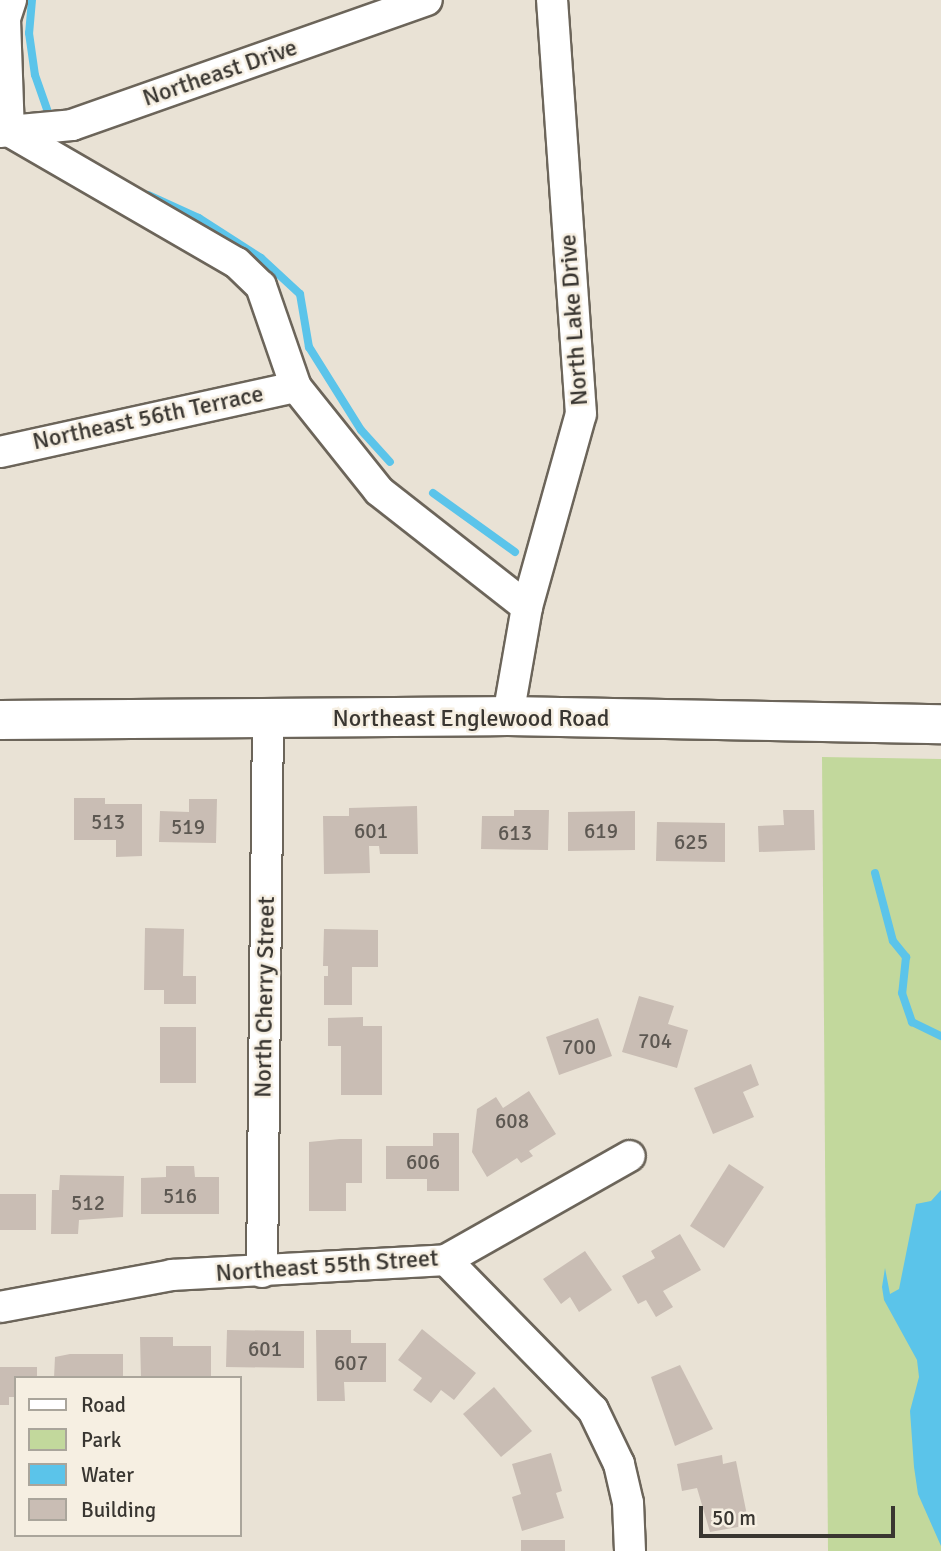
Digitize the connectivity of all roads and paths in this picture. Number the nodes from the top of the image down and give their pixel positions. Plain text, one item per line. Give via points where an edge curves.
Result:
1 (11, 0) edge
2 (427, 0) edge
3 (552, 0) edge
4 (4, 132) edge
5 (296, 387) junction
6 (0, 452) edge
7 (527, 607) junction
8 (508, 716) junction
9 (0, 720) edge
10 (268, 721) junction
11 (941, 724) edge
12 (630, 1156) dead end
13 (446, 1260) junction
14 (262, 1272) junction
15 (0, 1307) edge
16 (630, 1551) edge

1 - 4 street via 5,19
2 - 4 street, Northeast Drive via 72,125
3 - 7 street, North Lake Drive via 581,414
4 - 5 street via 237,263 261,286
5 - 6 street, Northeast 56th Terrace
5 - 7 street via 379,491
7 - 8 street, North Lake Drive
8 - 10 main road, Northeast Englewood Road
8 - 11 main road, Northeast Englewood Road
9 - 10 main road, Northeast Englewood Road
10 - 14 street, North Cherry Street
12 - 13 street, Northeast 55th Street
13 - 14 street, Northeast 55th Street
13 - 16 street via 593,1410 619,1464 628,1503
14 - 15 street, Northeast 55th Street via 172,1275

